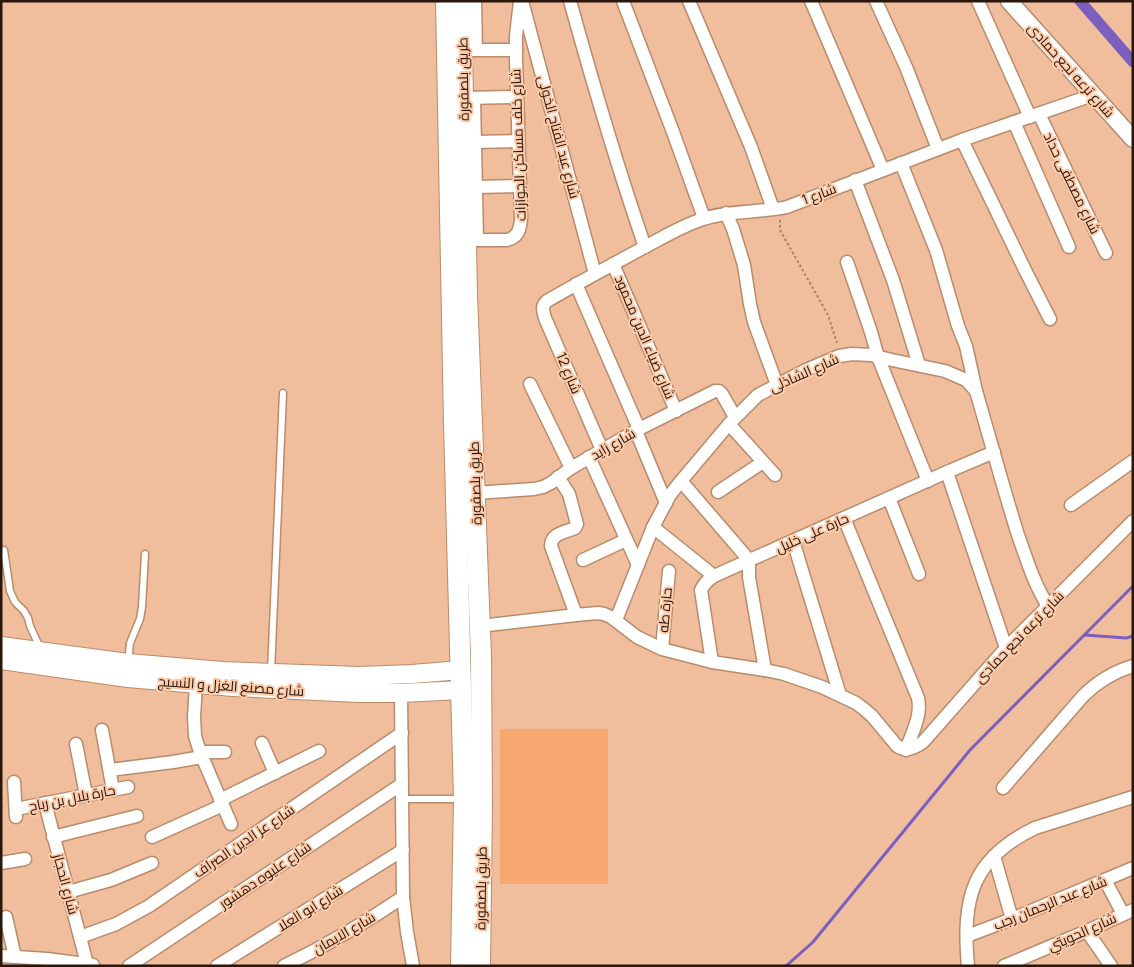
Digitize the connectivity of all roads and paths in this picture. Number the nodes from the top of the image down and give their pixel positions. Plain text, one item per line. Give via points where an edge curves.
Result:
1 (446, 1) edge
2 (461, 1) edge
3 (475, 1) edge
4 (521, 1) edge
5 (570, 1) edge
6 (624, 1) edge
7 (689, 1) edge
8 (811, 1) edge
9 (876, 1) edge
10 (978, 1) edge
11 (1009, 1) edge
12 (470, 50) junction
13 (516, 50) junction
14 (1093, 95) junction
15 (516, 97) junction
16 (469, 98) junction
17 (1034, 115) junction
18 (1014, 122) junction
19 (1133, 139) edge
20 (962, 140) junction
21 (518, 141) junction
22 (475, 142) junction
23 (938, 149) junction
24 (901, 163) junction
25 (883, 170) junction
26 (855, 180) junction
27 (520, 186) junction
28 (476, 187) junction
29 (777, 209) junction
30 (726, 213) junction
31 (704, 218) junction
32 (472, 240) junction
33 (645, 247) junction
34 (1069, 247) dead end
35 (1106, 253) dead end
36 (847, 262) dead end
37 (613, 264) junction
38 (595, 274) junction
39 (576, 284) junction
40 (551, 298) joint
41 (1050, 319) dead end
42 (839, 356) junction
43 (878, 357) junction
44 (919, 366) junction
45 (530, 384) dead end
46 (777, 385) junction
47 (976, 391) junction
48 (283, 393) dead end
49 (676, 411) junction
50 (732, 421) junction
51 (463, 423) junction
52 (637, 430) junction
53 (602, 450) junction
54 (994, 452) junction
55 (589, 457) junction
56 (1133, 461) edge
57 (763, 462) junction
58 (571, 468) junction
59 (947, 472) junction
60 (775, 475) dead end
61 (558, 477) junction
62 (928, 480) junction
63 (681, 481) junction
64 (718, 492) dead end
65 (475, 493) junction
66 (889, 498) junction
67 (666, 503) junction
68 (1071, 505) dead end
69 (844, 518) junction
70 (1133, 522) edge
71 (653, 527) junction
72 (626, 540) junction
73 (793, 541) junction
74 (4, 550) dead end
75 (145, 554) dead end
76 (583, 560) dead end
77 (749, 560) junction
78 (638, 565) junction
79 (669, 571) dead end
80 (919, 574) dead end
81 (714, 576) junction
82 (1048, 606) junction
83 (576, 616) junction
84 (616, 620) junction
85 (480, 626) junction
86 (1, 646) edge
87 (1006, 648) junction
88 (662, 649) junction
89 (41, 659) junction
90 (1, 660) edge
91 (712, 662) junction
92 (1133, 666) edge
93 (128, 670) junction
94 (461, 670) junction
95 (765, 670) junction
96 (271, 681) junction
97 (196, 685) junction
98 (359, 685) junction
99 (462, 690) junction
100 (401, 693) junction
101 (840, 695) junction
102 (102, 730) dead end
103 (402, 733) junction
104 (262, 743) dead end
105 (76, 744) dead end
106 (906, 750) junction
107 (319, 751) dead end
108 (225, 752) dead end
109 (201, 754) junction
110 (110, 770) junction
111 (275, 773) junction
112 (14, 782) dead end
113 (402, 784) junction
114 (128, 787) dead end
115 (1003, 788) dead end
116 (113, 790) junction
117 (86, 795) junction
118 (1133, 797) edge
119 (403, 799) junction
120 (464, 800) junction
121 (45, 803) junction
122 (222, 803) junction
123 (137, 816) dead end
124 (231, 824) dead end
125 (53, 838) junction
126 (152, 838) dead end
127 (403, 850) junction
128 (994, 856) junction
129 (25, 859) dead end
130 (1, 863) edge
131 (152, 863) dead end
132 (1133, 868) edge
133 (1105, 880) junction
134 (68, 892) junction
135 (403, 897) junction
136 (1129, 914) edge
137 (6, 917) dead end
138 (1012, 919) junction
139 (1087, 931) junction
140 (967, 936) junction
141 (80, 937) junction
142 (1, 956) edge
143 (15, 957) junction
144 (1022, 963) edge
145 (91, 965) edge
146 (129, 966) edge
147 (217, 966) edge
148 (284, 966) edge
149 (413, 966) edge
150 (460, 966) edge
151 (480, 966) edge
152 (968, 966) edge
153 (1004, 966) edge
154 (1111, 966) edge

1 - 51 main road, طريق بلصفورة
2 - 12 main road, طريق بلصفورة
3 - 12 street
4 - 13 street, شارع خلف مساكن الجوازات
4 - 38 street, شارع عبد الفتاح الخولى
5 - 33 street via 610,143
6 - 31 street
7 - 29 street
8 - 25 street
9 - 23 street
10 - 17 street, شارع مصطفى حداد
11 - 14 street, شارع ترعه نجع حمادى
12 - 13 street
12 - 16 main road, طريق بلصفورة
13 - 15 street, شارع خلف مساكن الجوازات
14 - 17 street, شارع 1
14 - 19 street, شارع ترعه نجع حمادى
15 - 16 street
15 - 21 street, شارع خلف مساكن الجوازات
16 - 22 street
16 - 32 main road, طريق بلصفورة
17 - 18 street, شارع 1
17 - 35 street, شارع مصطفى حداد
18 - 20 street, شارع 1
18 - 34 street
20 - 23 street, شارع 1
20 - 41 street
21 - 22 street
21 - 27 street, شارع خلف مساكن الجوازات
22 - 28 street
23 - 24 street, شارع 1
24 - 25 street, شارع 1
24 - 47 street via 936,250 966,346
25 - 26 street, شارع 1
26 - 29 street, شارع 1
26 - 44 street via 893,280
27 - 28 street
27 - 32 street, شارع خلف مساكن الجوازات via 521,224 517,235 507,240
28 - 32 street
29 - 30 street, شارع 1
29 - 42 path via 780,230 828,315 837,338
30 - 31 street, شارع 1
30 - 46 street via 744,265 754,322
31 - 33 street, شارع 1
32 - 51 main road, طريق بلصفورة
33 - 37 street, شارع 1
36 - 43 street
37 - 38 street, شارع 1
37 - 49 street, شارع ضياء الدين محمود
38 - 39 street, شارع 1
39 - 40 street, شارع 1
39 - 52 street
40 - 53 street, شارع 12 via 544,304 544,314
42 - 43 street, شارع الشاذلى via 864,354
42 - 46 street, شارع الشاذلى
43 - 44 street, شارع الشاذلى
43 - 62 street
44 - 47 street, شارع الشاذلى via 958,376
45 - 58 street
46 - 50 street, شارع الشاذلى via 758,395
47 - 54 street
48 - 96 lane
49 - 50 street, شارع زايد via 719,391
49 - 52 street, شارع زايد
50 - 57 street
50 - 63 street, شارع الشاذلى
51 - 65 main road, طريق بلصفورة
51 - 94 main road, طريق بلصفورة
52 - 53 street, شارع زايد
52 - 67 street
53 - 55 street, شارع زايد
54 - 59 street, حارة على خليل
54 - 82 street via 1033,578
55 - 58 street, شارع زايد
55 - 72 street
56 - 68 street
57 - 60 street
57 - 64 street
58 - 61 street, شارع زايد
59 - 62 street, حارة على خليل
59 - 87 street
61 - 65 street, شارع زايد via 534,490
61 - 83 street via 569,494 577,524 553,538 551,546
62 - 66 street, حارة على خليل
63 - 67 street, شارع الشاذلى
63 - 77 street
65 - 85 main road, طريق بلصفورة
66 - 69 street, حارة على خليل
66 - 80 street
67 - 71 street, شارع الشاذلى
69 - 73 street, حارة على خليل
69 - 106 street via 920,704
70 - 82 street, شارع ترعه نجع حمادى
71 - 78 street, شارع الشاذلى
71 - 81 street
72 - 76 street
72 - 78 street
73 - 77 street, حارة على خليل
73 - 101 street
74 - 89 lane via 10,591 28,618
75 - 93 lane via 142,607 130,642
77 - 81 street, حارة على خليل
77 - 95 street
78 - 84 street, شارع الشاذلى
79 - 88 street, حارة طه
81 - 91 street via 701,590
82 - 87 street, شارع ترعه نجع حمادى
83 - 84 street via 598,613
83 - 85 street
84 - 88 street via 637,637
85 - 151 main road, طريق بلصفورة
86 - 89 main road, شارع مصنع الغزل و النسيج
87 - 106 street, شارع ترعه نجع حمادى via 923,742
88 - 91 street
89 - 90 main road, شارع مصنع الغزل و النسيج
89 - 93 main road, شارع مصنع الغزل و النسيج
91 - 95 street
92 - 115 street via 1109,676 1083,696
93 - 96 main road, شارع مصنع الغزل و النسيج via 176,668
93 - 97 main road, شارع مصنع الغزل و النسيج
94 - 98 main road, شارع مصنع الغزل و النسيج via 412,674
94 - 99 main road, طريق بلصفورة
95 - 101 street via 804,680
96 - 97 main road, شارع مصنع الغزل و النسيج
96 - 98 main road, شارع مصنع الغزل و النسيج
97 - 109 street via 194,726
98 - 100 main road, شارع مصنع الغزل و النسيج
99 - 100 main road, شارع مصنع الغزل و النسيج
99 - 120 main road, طريق بلصفورة
100 - 103 street
101 - 106 street via 864,709 897,746
102 - 110 street
103 - 113 street
103 - 141 street, شارع عز الدين الصراف via 149,906 116,924
104 - 111 street
105 - 117 street
107 - 111 street
108 - 109 street
109 - 110 street via 173,762
109 - 122 street
110 - 116 street
111 - 122 street
112 - 121 street, حارة بلال بن رباح via 16,813
113 - 119 street
113 - 146 street, شارع عليوه دهشور
114 - 116 street, حارة بلال بن رباح
116 - 117 street, حارة بلال بن رباح
117 - 121 street, حارة بلال بن رباح
118 - 128 street via 1035,828
119 - 120 lane
119 - 127 street
120 - 150 main road, طريق بلصفورة
121 - 125 street, شارع الحجاز
122 - 124 street
122 - 126 street
123 - 125 street
125 - 134 street, شارع الحجاز
127 - 135 street
127 - 147 street, شارع ابو العلا
128 - 138 street
128 - 140 street via 975,882 968,909
129 - 130 street
131 - 134 street via 111,880
132 - 133 street, شارع عبد الرحمان رجب
133 - 136 street
133 - 138 street, شارع عبد الرحمان رجب
134 - 141 street, شارع الحجاز
135 - 148 street, شارع الايمان via 340,937
135 - 149 street
136 - 139 street, شارع الحويتي
137 - 143 street
138 - 140 street, شارع عبد الرحمان رجب
139 - 144 street, شارع الحويتي
139 - 154 street
140 - 152 street
141 - 145 street, شارع الحجاز
142 - 143 street
143 - 145 street
144 - 153 street, شارع الحويتي

